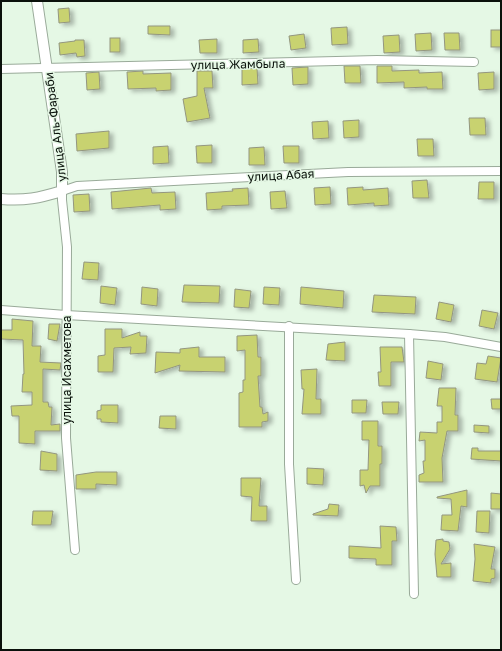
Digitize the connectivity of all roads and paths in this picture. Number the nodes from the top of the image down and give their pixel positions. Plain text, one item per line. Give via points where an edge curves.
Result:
1 (37, 1) edge
2 (474, 62) dead end
3 (1, 69) edge
4 (48, 69) junction
5 (501, 171) edge
6 (62, 191) junction
7 (1, 199) edge
8 (1, 310) edge
9 (66, 315) junction
10 (289, 326) junction
11 (409, 334) junction
12 (501, 346) edge
13 (75, 550) dead end
14 (296, 580) dead end
15 (414, 594) dead end

1 - 4 street, улица Аль-Фараби
2 - 4 street, улица Жамбыла via 377,60
3 - 4 street, улица Жамбыла
4 - 6 street, улица Аль-Фараби via 62,172
5 - 6 street, улица Абая via 348,172 77,186
6 - 7 street, улица Аль-Фараби via 36,199
6 - 9 street, улица Исахметова via 67,247
8 - 9 street
9 - 10 street
9 - 13 street, улица Исахметова via 66,438
10 - 11 street
10 - 14 street via 289,464
11 - 12 street
11 - 15 street

